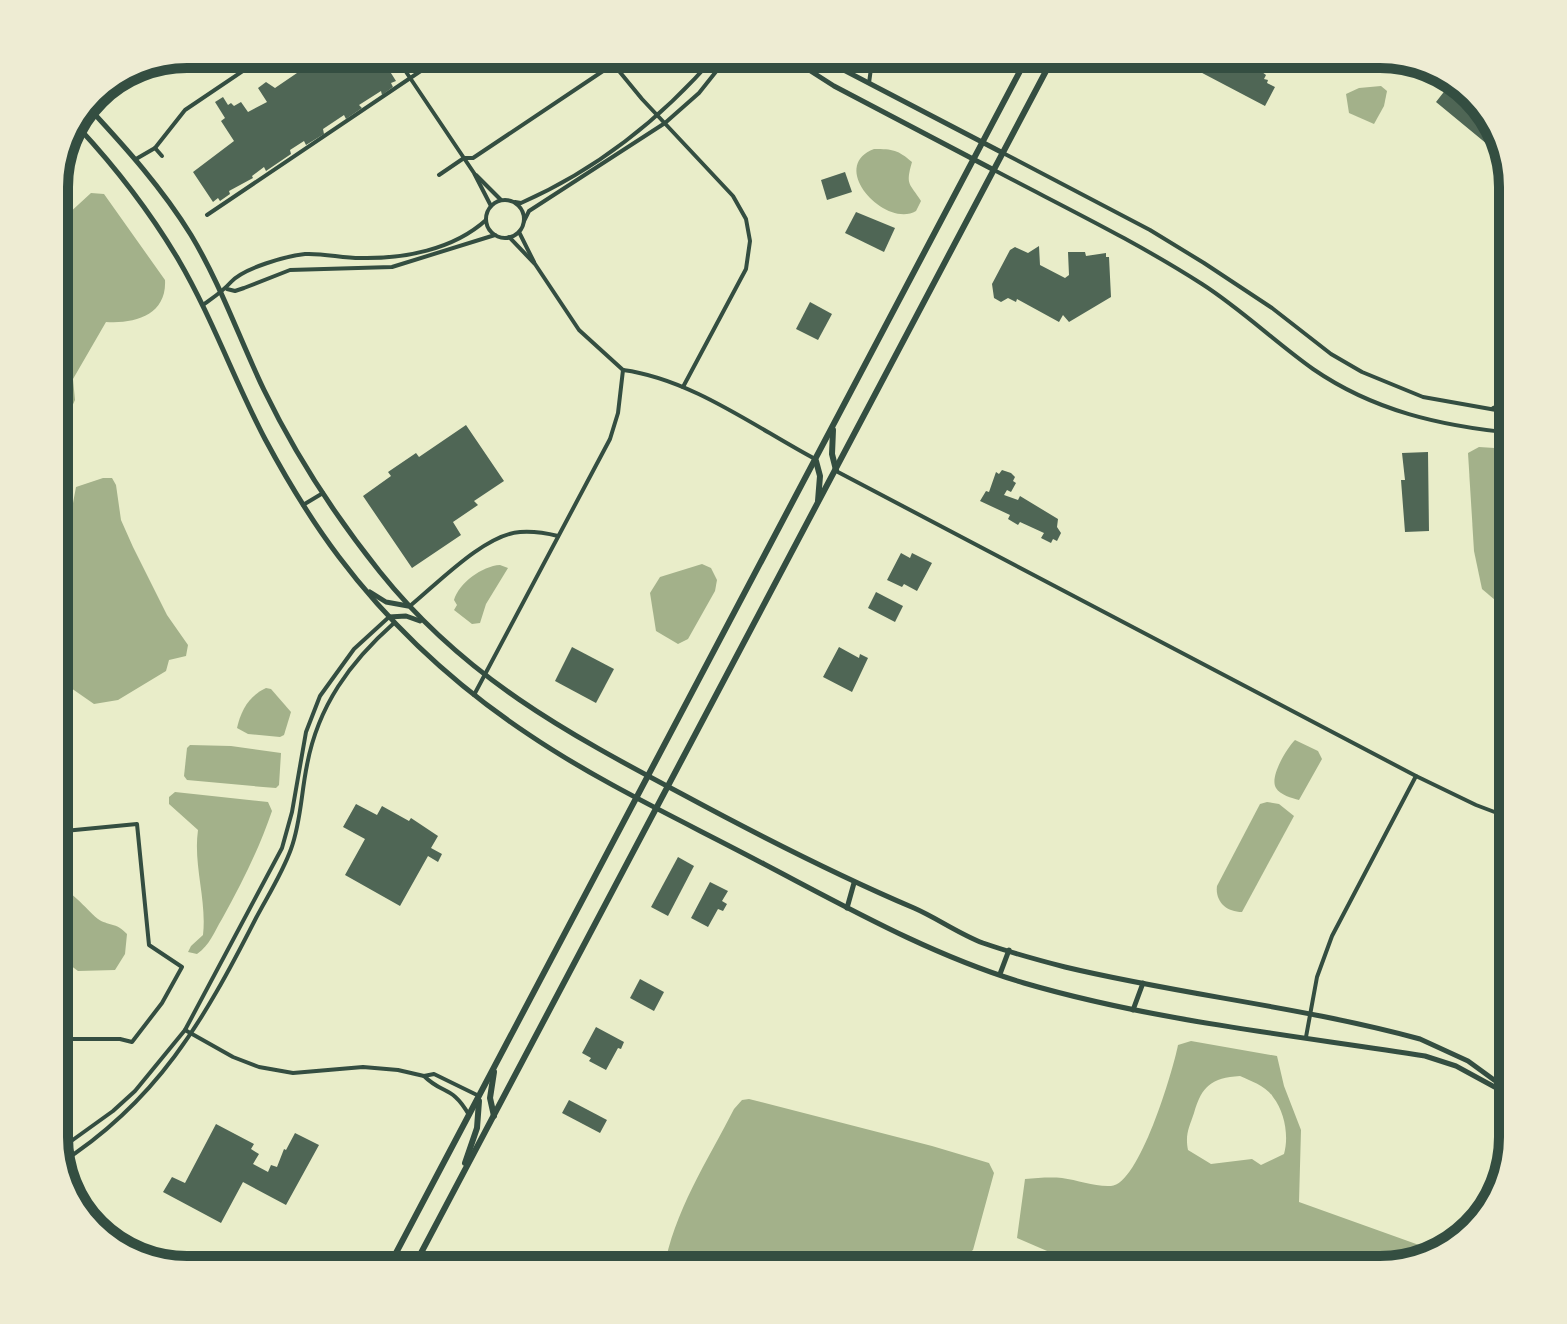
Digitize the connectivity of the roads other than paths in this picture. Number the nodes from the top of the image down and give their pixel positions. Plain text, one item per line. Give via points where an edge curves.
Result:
1 (247, 68) edge
2 (404, 68) edge
3 (426, 68) edge
4 (608, 68) edge
5 (615, 68) edge
6 (706, 68) edge
7 (719, 68) edge
8 (806, 68) edge
9 (838, 68) edge
10 (871, 68) edge
11 (1022, 68) edge
12 (1048, 68) edge
13 (411, 78) junction
14 (868, 85) junction
15 (94, 114) edge
16 (659, 115) junction
17 (665, 123) junction
18 (82, 131) edge
19 (981, 144) junction
20 (155, 148) junction
21 (1003, 153) junction
22 (162, 156) dead end
23 (464, 158) junction
24 (136, 159) junction
25 (973, 160) junction
26 (994, 170) junction
27 (474, 173) junction
28 (439, 175) dead end
29 (501, 200) junction
30 (515, 202) junction
31 (491, 206) junction
32 (207, 215) dead end
33 (486, 220) junction
34 (524, 221) junction
35 (519, 232) junction
36 (495, 235) junction
37 (509, 237) junction
38 (535, 264) junction
39 (225, 291) junction
40 (203, 305) junction
41 (623, 370) junction
42 (683, 387) junction
43 (1499, 406) edge
44 (1491, 409) junction
45 (1499, 410) edge
46 (833, 426) junction
47 (1499, 431) edge
48 (816, 459) junction
49 (836, 470) junction
50 (323, 493) junction
51 (818, 504) junction
52 (303, 505) junction
53 (558, 536) junction
54 (365, 589) junction
55 (410, 606) junction
56 (389, 617) junction
57 (395, 622) junction
58 (425, 623) junction
59 (484, 676) junction
60 (474, 695) junction
61 (1416, 776) junction
62 (647, 777) junction
63 (668, 787) junction
64 (637, 797) junction
65 (657, 808) junction
66 (1499, 814) edge
67 (68, 831) edge
68 (854, 883) junction
69 (847, 908) junction
70 (1009, 950) junction
71 (1000, 974) junction
72 (1143, 983) junction
73 (1133, 1010) junction
74 (1309, 1015) junction
75 (185, 1030) junction
76 (192, 1034) junction
77 (1306, 1037) junction
78 (68, 1039) edge
79 (497, 1061) junction
80 (424, 1076) junction
81 (1499, 1084) edge
82 (1499, 1088) edge
83 (479, 1096) junction
84 (469, 1115) junction
85 (494, 1116) junction
86 (68, 1143) edge
87 (70, 1157) edge
88 (459, 1182) junction
89 (394, 1256) edge
90 (419, 1256) edge

1 - 20 street via 185,110
2 - 13 street
3 - 13 street
4 - 23 street via 473,158
5 - 16 street
6 - 16 street
7 - 17 street
8 - 25 street
9 - 14 street
10 - 14 street
11 - 19 main road
12 - 21 main road
13 - 23 street
13 - 32 street
14 - 19 street
15 - 24 street
16 - 17 street
16 - 30 street via 565,183
17 - 34 street via 529,211
17 - 42 street via 733,196 746,219 750,241 740,284
18 - 40 street via 154,220
19 - 21 street
19 - 25 main road
20 - 22 street
20 - 24 street
21 - 26 main road
21 - 44 street via 1215,269 1362,372 1423,397
23 - 27 street
23 - 28 street
24 - 39 street
25 - 26 street
25 - 46 main road
26 - 47 street via 1196,280 1351,392 1431,422
26 - 49 main road
27 - 29 street
27 - 31 street
29 - 30 street
29 - 31 street
30 - 34 street
31 - 33 street
33 - 36 street
33 - 39 street via 452,243 393,257 307,254 281,259 231,281
34 - 35 street
35 - 37 street
35 - 38 street
36 - 37 street
36 - 39 street via 392,267 290,270
37 - 38 street
38 - 41 street via 579,330
39 - 40 street
39 - 50 street via 265,392
40 - 52 street via 264,437
41 - 42 street
41 - 53 street via 610,439
42 - 48 street
43 - 44 street
44 - 45 street
46 - 48 main road
46 - 49 main road
48 - 51 main road
48 - 62 main road
49 - 51 main road
49 - 61 street
50 - 52 street
50 - 55 street
51 - 63 main road
52 - 54 street
53 - 55 street via 518,532 498,538
53 - 59 street
54 - 55 street via 386,602
54 - 56 street
55 - 58 street
56 - 57 street
56 - 58 street
56 - 75 street via 354,649 320,696 306,732 282,848
57 - 60 street
57 - 76 street via 354,662 326,705 306,766 290,852
58 - 59 street
59 - 60 street
59 - 62 street via 552,723
60 - 64 street via 532,737
61 - 66 street
61 - 74 street via 1332,936
62 - 63 street
62 - 64 main road
63 - 65 main road
63 - 68 street
64 - 65 street
64 - 79 main road
65 - 69 street
65 - 85 main road
67 - 78 street via 137,824 149,945 182,967 132,1042
68 - 69 street
68 - 70 street via 980,942
69 - 71 street
70 - 71 street
70 - 72 street
71 - 73 street
72 - 73 street
72 - 74 street
73 - 77 street
74 - 77 street
74 - 81 street via 1436,1044
75 - 76 street
75 - 86 street via 135,1091
76 - 80 street via 233,1057 270,1069 293,1073 363,1067
76 - 87 street via 136,1102
77 - 82 street via 1425,1056
79 - 83 main road
79 - 85 main road via 490,1098
80 - 83 street via 434,1074
80 - 84 street via 457,1095
83 - 84 main road
83 - 88 main road via 477,1128
84 - 89 main road
85 - 88 main road
88 - 90 main road

